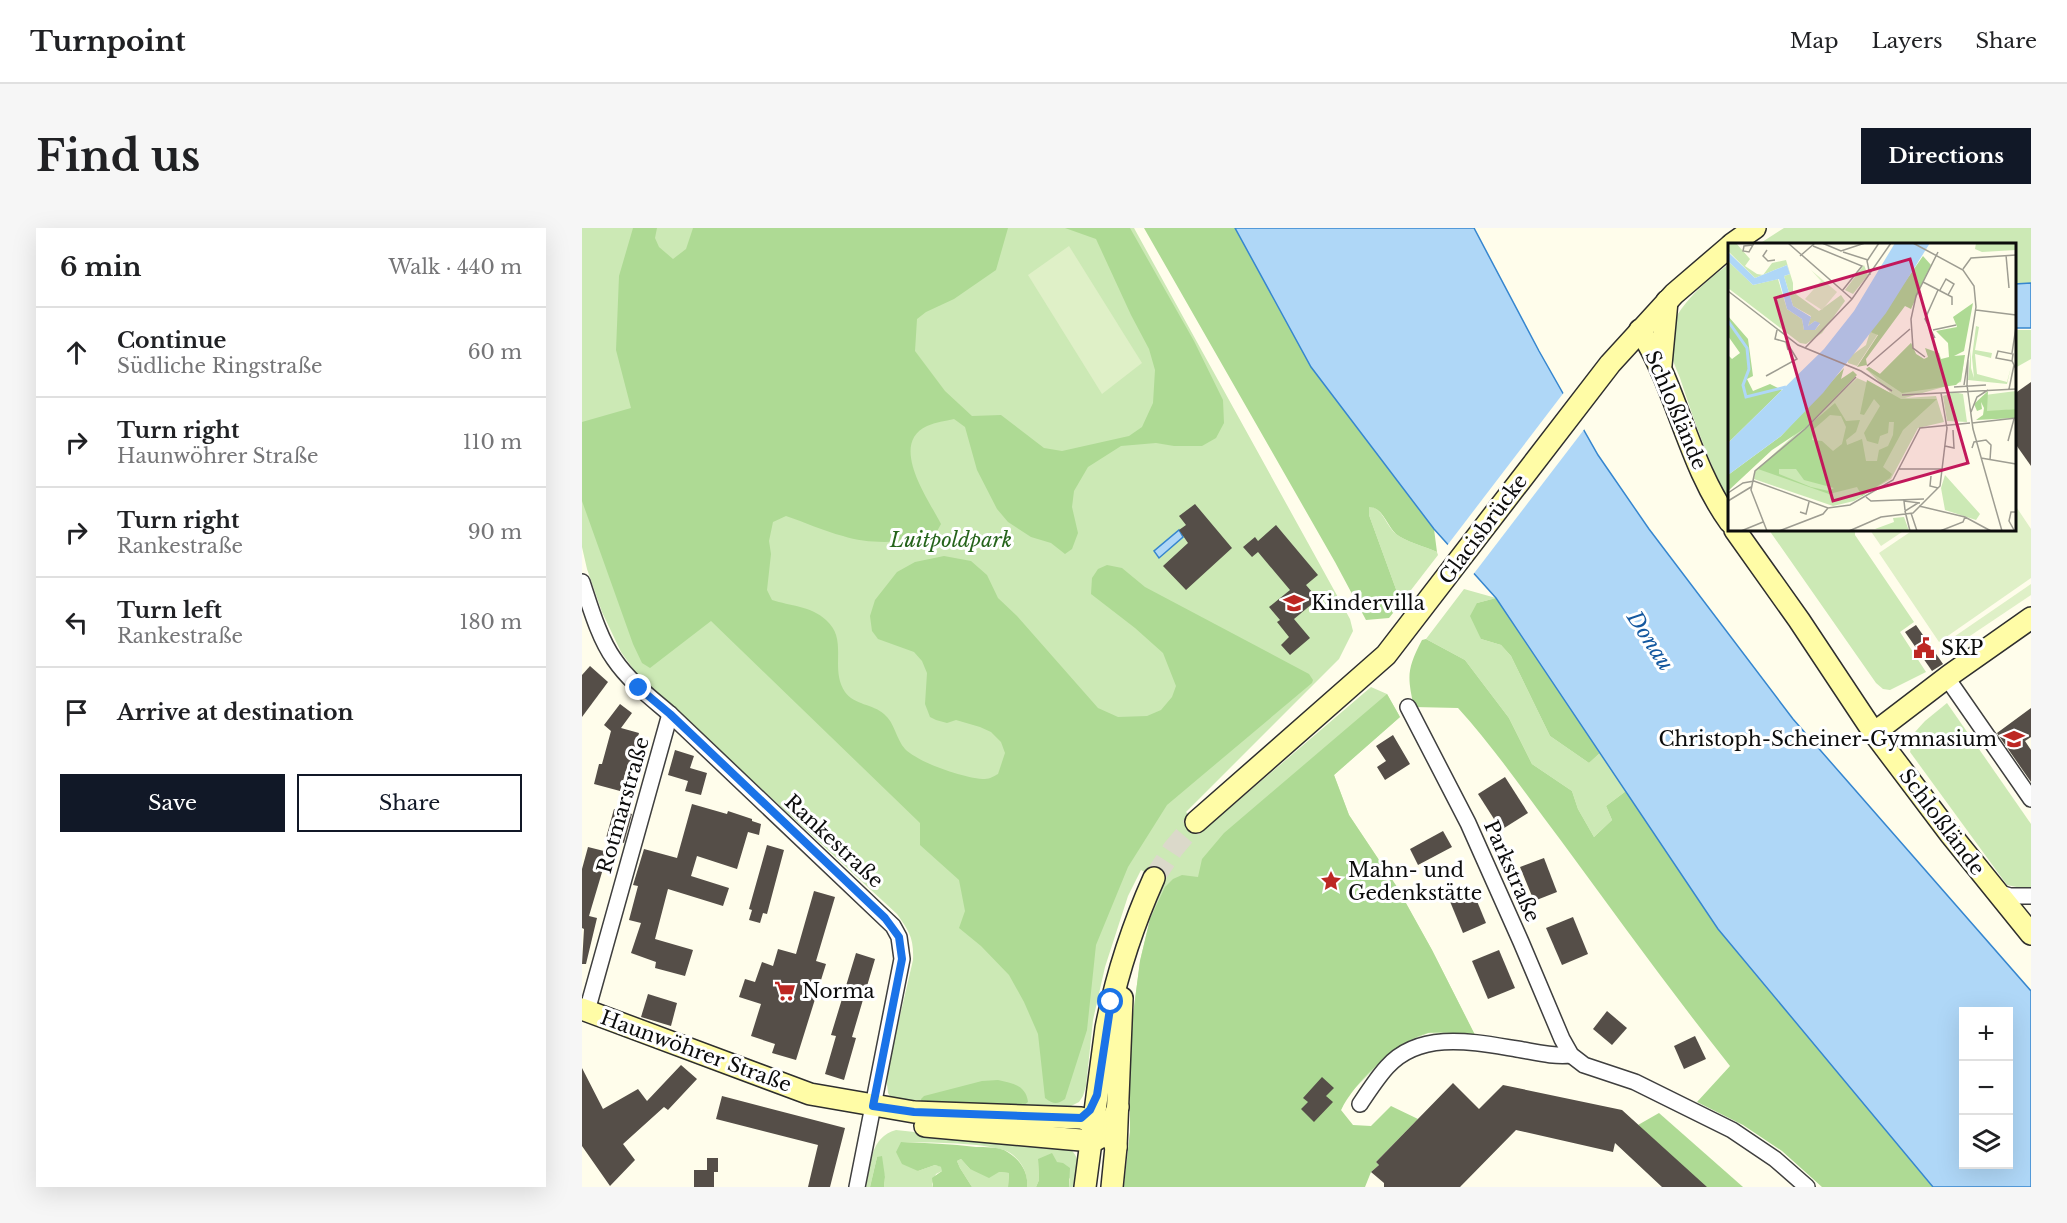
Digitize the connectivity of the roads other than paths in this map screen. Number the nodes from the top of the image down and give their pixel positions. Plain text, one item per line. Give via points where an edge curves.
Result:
1 (1755, 228) edge
2 (1734, 243) edge
3 (1728, 248) edge
4 (1671, 297) junction
5 (1640, 330) junction
6 (1610, 364) junction
7 (1661, 369) junction
8 (1728, 518) edge
9 (1736, 531) edge
10 (582, 582) edge
11 (2031, 618) edge
12 (1947, 678) junction
13 (1408, 707) dead end
14 (670, 714) junction
15 (1874, 733) junction
16 (2031, 800) edge
17 (1196, 822) tunnel mouth
18 (1154, 878) tunnel mouth
19 (1994, 891) junction
20 (2031, 896) edge
21 (2031, 934) edge
22 (1128, 947) junction
23 (584, 1010) edge
24 (1572, 1055) junction
25 (1360, 1104) dead end
26 (872, 1112) junction
27 (1098, 1132) junction
28 (857, 1187) edge
29 (1085, 1187) edge
30 (1112, 1187) edge
31 (1807, 1187) edge

1 - 2 street, Glacisbrücke
3 - 4 street, Glacisbrücke
4 - 5 street, Glacisbrücke
4 - 7 street
5 - 6 street, Glacisbrücke
5 - 7 street, Schloßlände
6 - 7 street via 1629,355 1642,357
6 - 17 street, Glacisbrücke via 1386,655
7 - 8 street, Schloßlände via 1700,469
9 - 15 street, Schloßlände
10 - 14 street, Rankestraße via 613,658 639,688
11 - 12 street
12 - 15 street
12 - 16 street
13 - 24 street, Parkstraße via 1468,823
14 - 23 street, Rotmarstraße
14 - 26 street, Rankestraße via 885,918 899,937 902,959
15 - 19 street, Schloßlände
18 - 22 street
19 - 20 street
19 - 21 street, Schloßlände
22 - 27 street via 1111,1002 1097,1095 1090,1110
22 - 27 street via 1118,1107
23 - 26 street, Haunwöhrer Straße via 835,1106
24 - 25 street via 1554,1056 1466,1042 1422,1045 1405,1051 1387,1066
24 - 31 street via 1584,1065 1635,1083 1732,1130
26 - 27 street, Haunwöhrer Straße via 893,1123
26 - 28 street, Rankestraße
27 - 29 street
27 - 30 street

